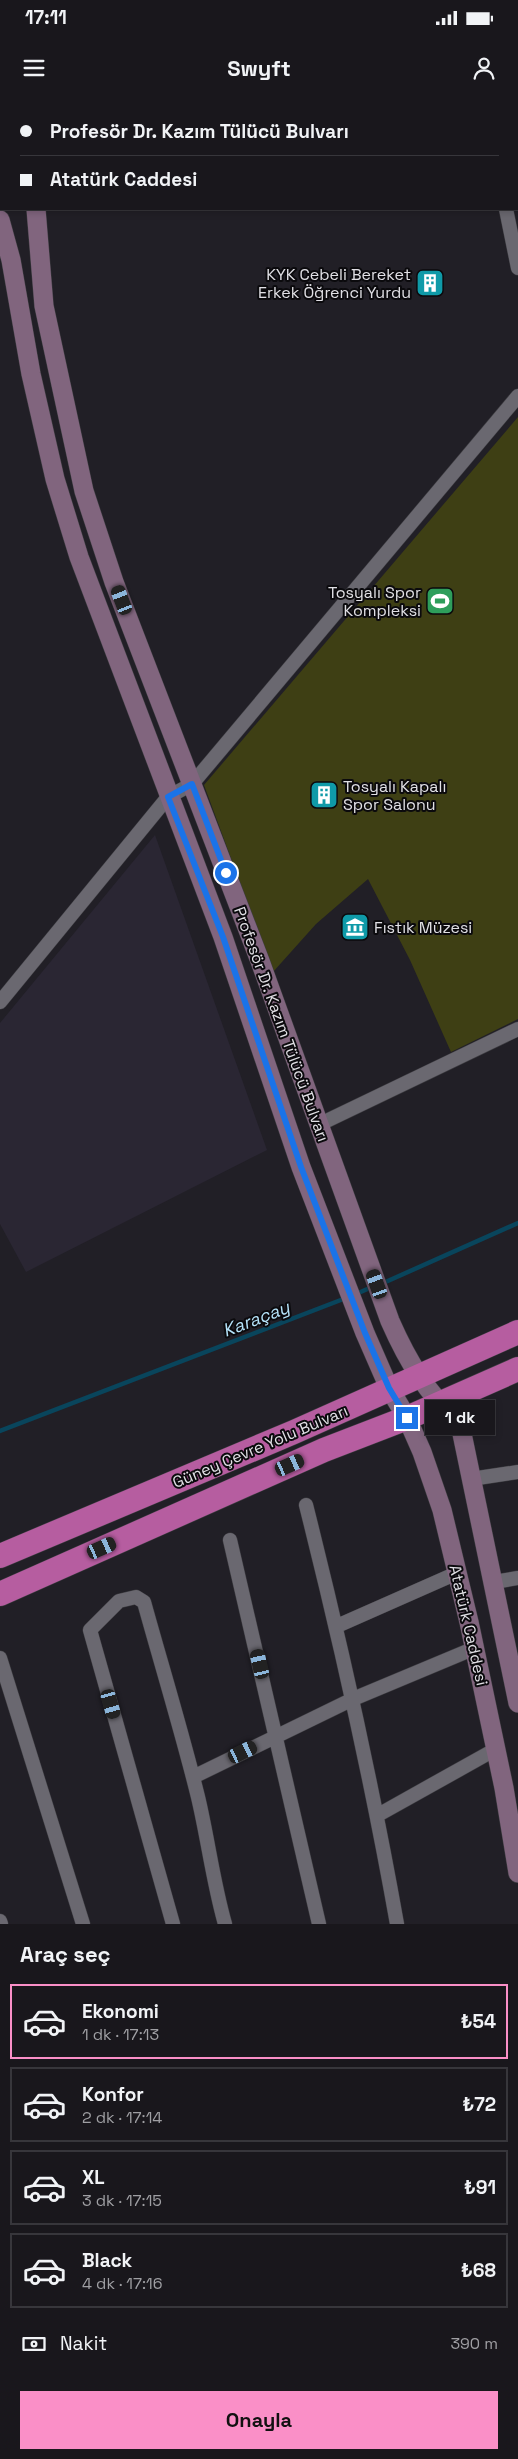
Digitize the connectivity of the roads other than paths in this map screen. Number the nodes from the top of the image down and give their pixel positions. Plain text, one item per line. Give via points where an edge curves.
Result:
1 (36, 210) edge
2 (506, 210) edge
3 (0, 220) edge
4 (518, 268) edge
5 (518, 396) edge
6 (192, 784) junction
7 (168, 797) junction
8 (0, 1002) edge
9 (518, 1029) edge
10 (318, 1125) junction
11 (518, 1332) edge
12 (518, 1369) edge
13 (420, 1376) junction
14 (389, 1388) junction
15 (440, 1404) junction
16 (407, 1418) junction
17 (518, 1472) edge
18 (471, 1479) junction
19 (306, 1505) dead end
20 (230, 1540) dead end
21 (0, 1556) edge
22 (457, 1573) junction
23 (518, 1578) edge
24 (494, 1582) junction
25 (0, 1594) edge
26 (337, 1626) junction
27 (474, 1648) junction
28 (0, 1658) edge
29 (516, 1684) edge
30 (353, 1699) junction
31 (518, 1703) edge
32 (276, 1736) junction
33 (496, 1749) junction
34 (193, 1777) junction
35 (378, 1815) junction
36 (518, 1873) edge
37 (83, 1924) edge
38 (174, 1924) edge
39 (225, 1924) edge
40 (319, 1924) edge
41 (397, 1924) edge

1 - 6 street, Profesör Dr. Kazım Tülücü Bulvarı via 44,306 84,491 114,582
2 - 4 street
3 - 7 street, Profesör Dr. Kazım Tülücü Bulvarı via 55,479 79,558
5 - 6 street
6 - 7 street
6 - 10 street, Profesör Dr. Kazım Tülücü Bulvarı
7 - 8 street
7 - 14 street, Profesör Dr. Kazım Tülücü Bulvarı via 223,937 301,1167
9 - 10 street
10 - 13 street, Profesör Dr. Kazım Tülücü Bulvarı via 390,1321 405,1356
11 - 13 highway, Güney Çevre Yolu Bulvarı
12 - 15 highway, Güney Çevre Yolu Bulvarı
13 - 14 highway, Güney Çevre Yolu Bulvarı
13 - 15 street, Atatürk Caddesi
14 - 16 street, Atatürk Caddesi
14 - 21 highway, Güney Çevre Yolu Bulvarı via 294,1432
15 - 16 highway, Güney Çevre Yolu Bulvarı
15 - 18 street, Atatürk Caddesi via 460,1424
16 - 22 street, Atatürk Caddesi via 442,1510
16 - 25 highway, Güney Çevre Yolu Bulvarı via 315,1454
17 - 18 street
18 - 24 street, Atatürk Caddesi
19 - 26 street
20 - 32 street
22 - 26 street
22 - 27 street, Atatürk Caddesi
23 - 24 street
24 - 29 street, Atatürk Caddesi
26 - 30 street
27 - 30 street
27 - 33 street, Atatürk Caddesi
28 - 37 street
29 - 31 street, Atatürk Caddesi
30 - 32 street
30 - 35 street
32 - 34 street
32 - 40 street
33 - 35 street
33 - 36 street, Atatürk Caddesi
34 - 38 street via 144,1602 136,1597 119,1601 90,1630
34 - 39 street via 214,1886
35 - 41 street

